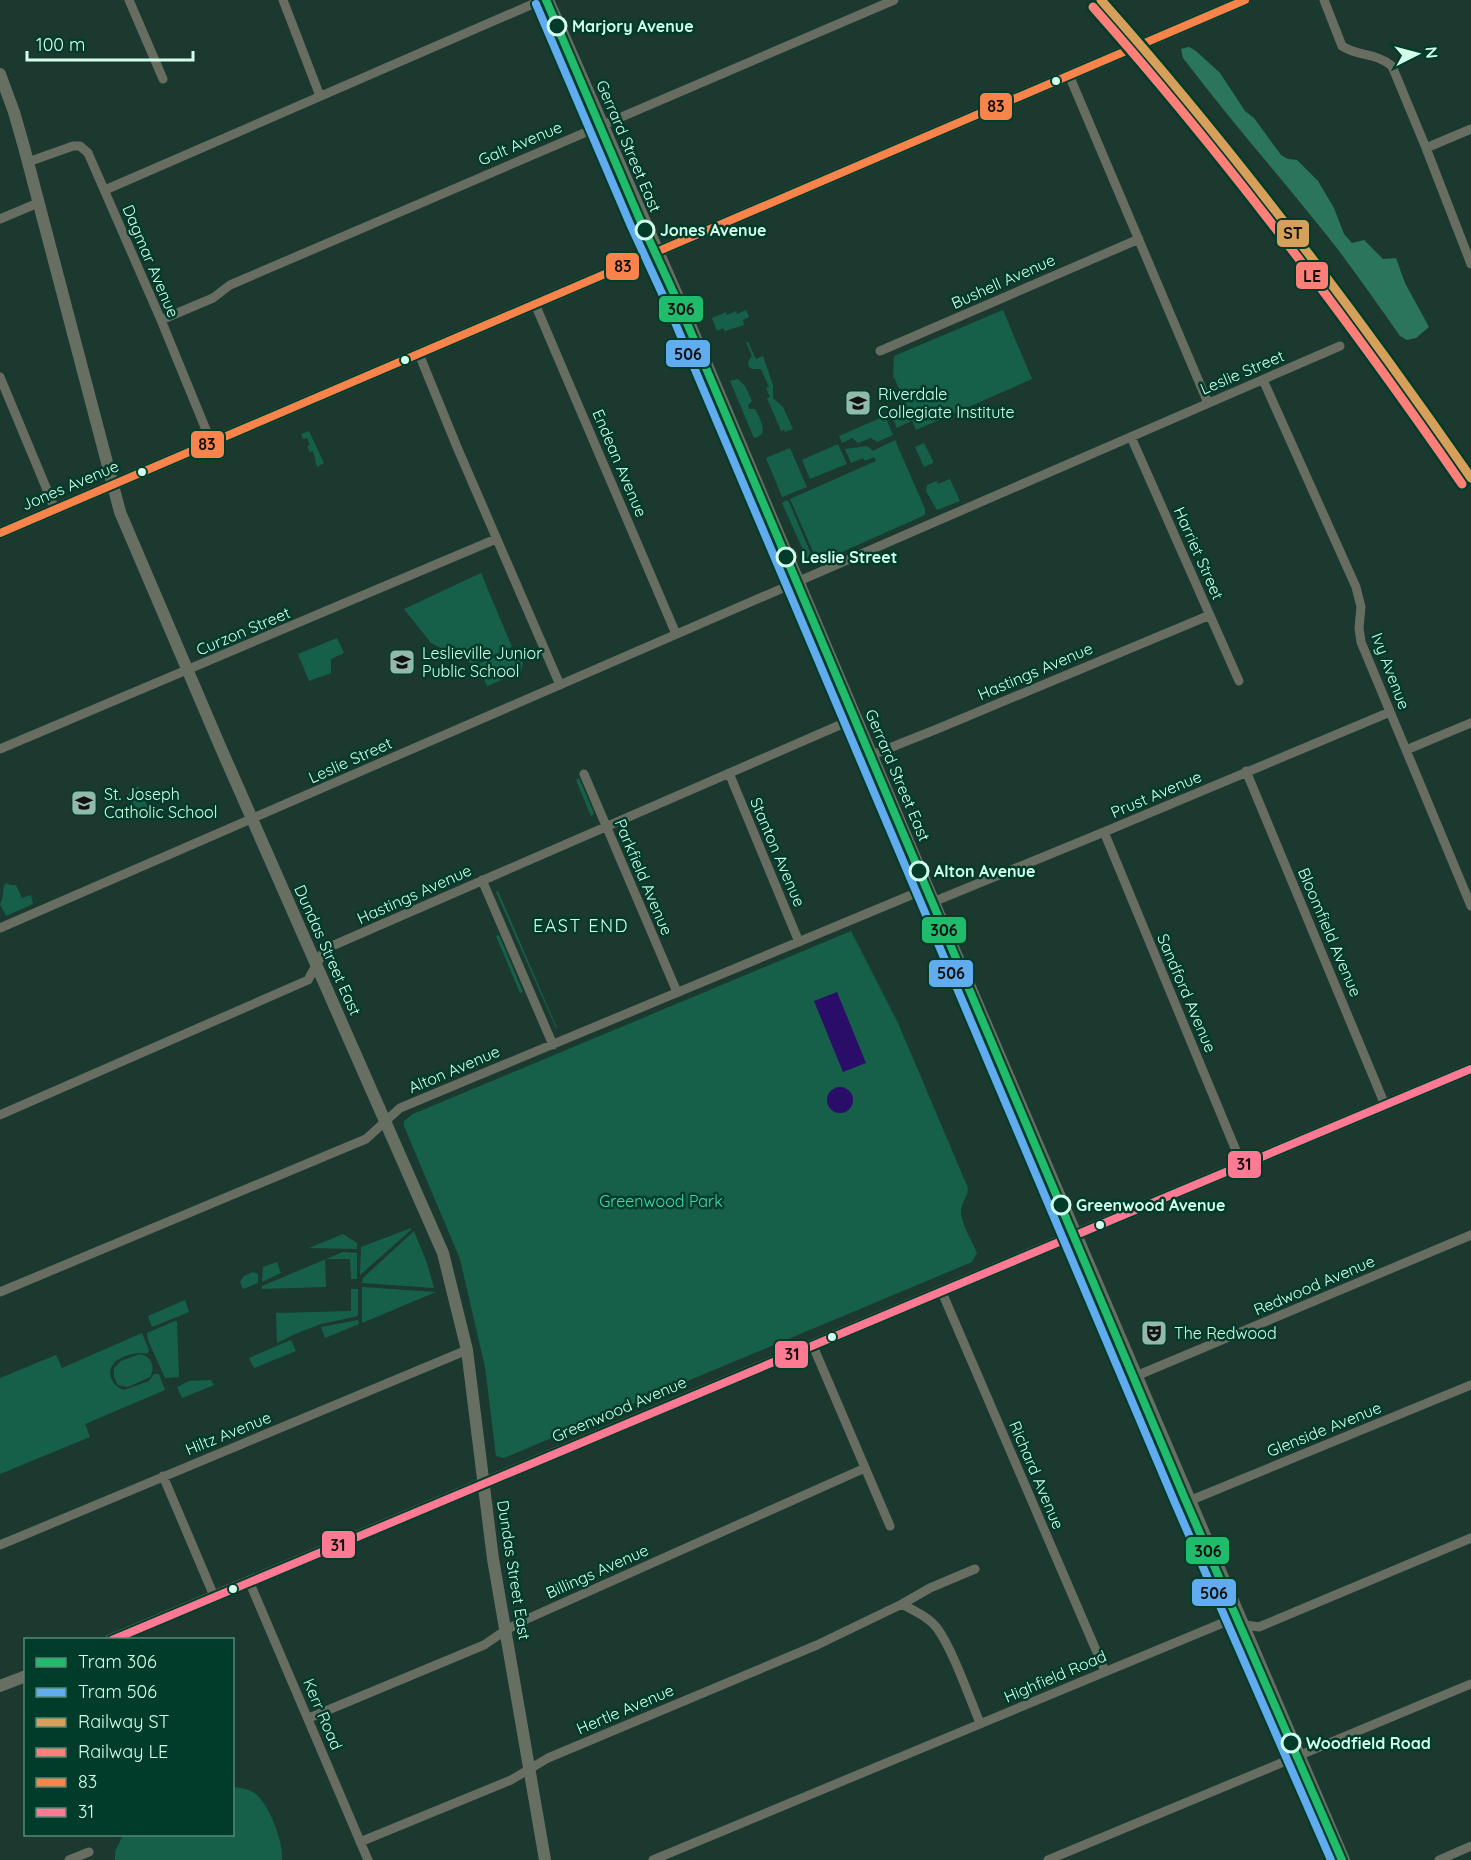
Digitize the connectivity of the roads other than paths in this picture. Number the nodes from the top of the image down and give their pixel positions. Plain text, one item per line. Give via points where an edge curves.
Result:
1 (129, 0) edge
2 (283, 0) edge
3 (542, 0) edge
4 (548, 0) edge
5 (894, 0) edge
6 (1245, 0) edge
7 (1324, 0) edge
8 (0, 74) edge
9 (1069, 75) junction
10 (163, 79) dead end
11 (320, 96) junction
12 (602, 124) junction
13 (1471, 129) edge
14 (1426, 148) junction
15 (28, 162) junction
16 (105, 190) junction
17 (38, 203) junction
18 (0, 219) edge
19 (1138, 239) junction
20 (658, 252) junction
21 (1471, 264) edge
22 (535, 304) junction
23 (161, 320) junction
24 (1340, 346) dead end
25 (880, 351) dead end
26 (419, 354) junction
27 (0, 377) edge
28 (1263, 380) junction
29 (1208, 403) junction
30 (1131, 437) junction
31 (211, 442) junction
32 (112, 486) junction
33 (55, 509) junction
34 (0, 533) edge
35 (496, 539) junction
36 (799, 581) junction
37 (1210, 615) junction
38 (676, 634) junction
39 (188, 671) junction
40 (1239, 681) dead end
41 (560, 685) junction
42 (1390, 712) junction
43 (856, 718) junction
44 (1471, 723) edge
45 (0, 749) edge
46 (1406, 750) junction
47 (872, 755) junction
48 (1246, 771) junction
49 (729, 773) junction
50 (584, 774) dead end
51 (252, 819) junction
52 (607, 827) junction
53 (1104, 832) junction
54 (482, 880) junction
55 (928, 888) junction
56 (933, 902) junction
57 (1471, 906) edge
58 (0, 928) edge
59 (800, 942) junction
60 (316, 965) junction
61 (677, 992) junction
62 (553, 1045) junction
63 (1471, 1069) edge
64 (1385, 1105) junction
65 (0, 1115) edge
66 (385, 1123) junction
67 (1242, 1165) junction
68 (1471, 1235) edge
69 (1076, 1236) junction
70 (941, 1290) junction
71 (0, 1292) edge
72 (813, 1346) junction
73 (467, 1350) junction
74 (1136, 1376) junction
75 (1471, 1385) edge
76 (865, 1468) junction
77 (163, 1476) junction
78 (484, 1483) junction
79 (1189, 1501) junction
80 (890, 1526) dead end
81 (1471, 1538) edge
82 (0, 1545) edge
83 (975, 1569) dead end
84 (249, 1581) junction
85 (214, 1596) junction
86 (902, 1604) junction
87 (1242, 1623) junction
88 (506, 1630) junction
89 (116, 1638) edge
90 (1105, 1671) junction
91 (24, 1676) edge
92 (1471, 1684) edge
93 (0, 1686) edge
94 (309, 1718) junction
95 (980, 1723) junction
96 (1300, 1756) junction
97 (529, 1770) junction
98 (360, 1842) junction
99 (1471, 1846) edge
100 (89, 1852) dead end
101 (69, 1860) edge
102 (368, 1860) edge
103 (545, 1860) edge
104 (653, 1860) edge
105 (1048, 1860) edge
106 (1344, 1860) edge
107 (1439, 1860) edge

1 - 10 street
2 - 11 street
3 - 11 street
4 - 12 street, Gerrard Street East
5 - 12 street, Galt Avenue
6 - 9 street, Jones Avenue
7 - 14 street via 1341,46 1383,58 1392,66
8 - 15 street, Dundas Street East
9 - 19 street
9 - 20 street, Jones Avenue
11 - 16 street
12 - 20 street, Gerrard Street East
12 - 23 street, Galt Avenue via 230,285 213,298
13 - 14 street
14 - 21 street
15 - 16 street, Dagmar Avenue via 80,146 88,153
15 - 17 street, Dundas Street East
16 - 23 street, Dagmar Avenue
17 - 18 street
17 - 32 street, Dundas Street East
19 - 25 street, Bushell Avenue
19 - 29 street
20 - 22 street, Jones Avenue
20 - 36 street, Gerrard Street East
22 - 26 street, Jones Avenue
22 - 38 street, Endean Avenue
23 - 31 street, Dagmar Avenue
24 - 28 street, Leslie Street
26 - 31 street, Jones Avenue
26 - 35 street
27 - 33 street
28 - 29 street, Leslie Street
28 - 42 street, Ivy Avenue via 1356,587 1361,607 1361,642
29 - 30 street, Leslie Street
30 - 36 street, Leslie Street
30 - 37 street, Harriet Street
31 - 32 street, Jones Avenue
32 - 33 street, Jones Avenue
32 - 39 street, Dundas Street East
33 - 34 street, Jones Avenue
35 - 39 street, Curzon Street
35 - 41 street
36 - 38 street, Leslie Street
36 - 43 street, Gerrard Street East
37 - 40 street, Harriet Street
37 - 47 street, Hastings Avenue
38 - 41 street, Leslie Street
39 - 45 street, Curzon Street
39 - 51 street, Dundas Street East
41 - 51 street, Leslie Street
42 - 46 street, Ivy Avenue
42 - 48 street, Prust Avenue
43 - 47 street, Gerrard Street East
43 - 49 street, Hastings Avenue
44 - 46 street
46 - 57 street, Ivy Avenue
47 - 55 street, Gerrard Street East
48 - 53 street, Prust Avenue
48 - 64 street, Bloomfield Avenue
49 - 52 street, Hastings Avenue
49 - 59 street, Stanton Avenue
50 - 52 street, Parkfield Avenue
51 - 58 street, Leslie Street
51 - 60 street, Dundas Street East
52 - 54 street, Hastings Avenue
52 - 61 street, Parkfield Avenue
53 - 56 street, Prust Avenue
53 - 67 street, Sandford Avenue
54 - 60 street, Hastings Avenue via 325,949
54 - 62 street
55 - 56 street, Gerrard Street East
55 - 59 street, Alton Avenue
56 - 69 street, Gerrard Street East
59 - 61 street, Alton Avenue
60 - 65 street, Hastings Avenue via 308,980
60 - 66 street, Dundas Street East
61 - 62 street, Alton Avenue
62 - 66 street, Alton Avenue via 400,1108
63 - 64 street, Greenwood Avenue
64 - 67 street, Greenwood Avenue
66 - 71 street, Alton Avenue via 366,1139
66 - 73 street, Dundas Street East via 443,1253
67 - 69 street, Greenwood Avenue
68 - 74 street, Redwood Avenue
69 - 70 street, Greenwood Avenue
69 - 74 street, Gerrard Street East
70 - 72 street, Greenwood Avenue
70 - 90 street, Richard Avenue
72 - 76 street
72 - 78 street, Greenwood Avenue
73 - 77 street, Hiltz Avenue
73 - 78 street, Dundas Street East
74 - 79 street, Gerrard Street East
75 - 79 street, Glenside Avenue
76 - 80 street
76 - 88 street, Billings Avenue
77 - 82 street, Hiltz Avenue
77 - 85 street
78 - 84 street, Greenwood Avenue
78 - 88 street, Dundas Street East
79 - 87 street, Gerrard Street East
81 - 87 street, Highfield Road via 1259,1627
83 - 86 street, Hertle Avenue
84 - 85 street, Greenwood Avenue
84 - 94 street, Kerr Road
85 - 89 street, Greenwood Avenue
86 - 95 street via 936,1627
86 - 97 street, Hertle Avenue via 817,1645 548,1758
87 - 90 street, Highfield Road via 1224,1622
87 - 96 street, Gerrard Street East
88 - 94 street, Billings Avenue via 484,1644
88 - 97 street, Dundas Street East
90 - 95 street, Highfield Road
91 - 93 street
92 - 96 street
94 - 98 street, Kerr Road
95 - 104 street, Highfield Road
96 - 105 street
96 - 106 street, Gerrard Street East
97 - 98 street, Hertle Avenue
97 - 103 street, Dundas Street East
98 - 102 street, Kerr Road
99 - 107 street
100 - 101 street

